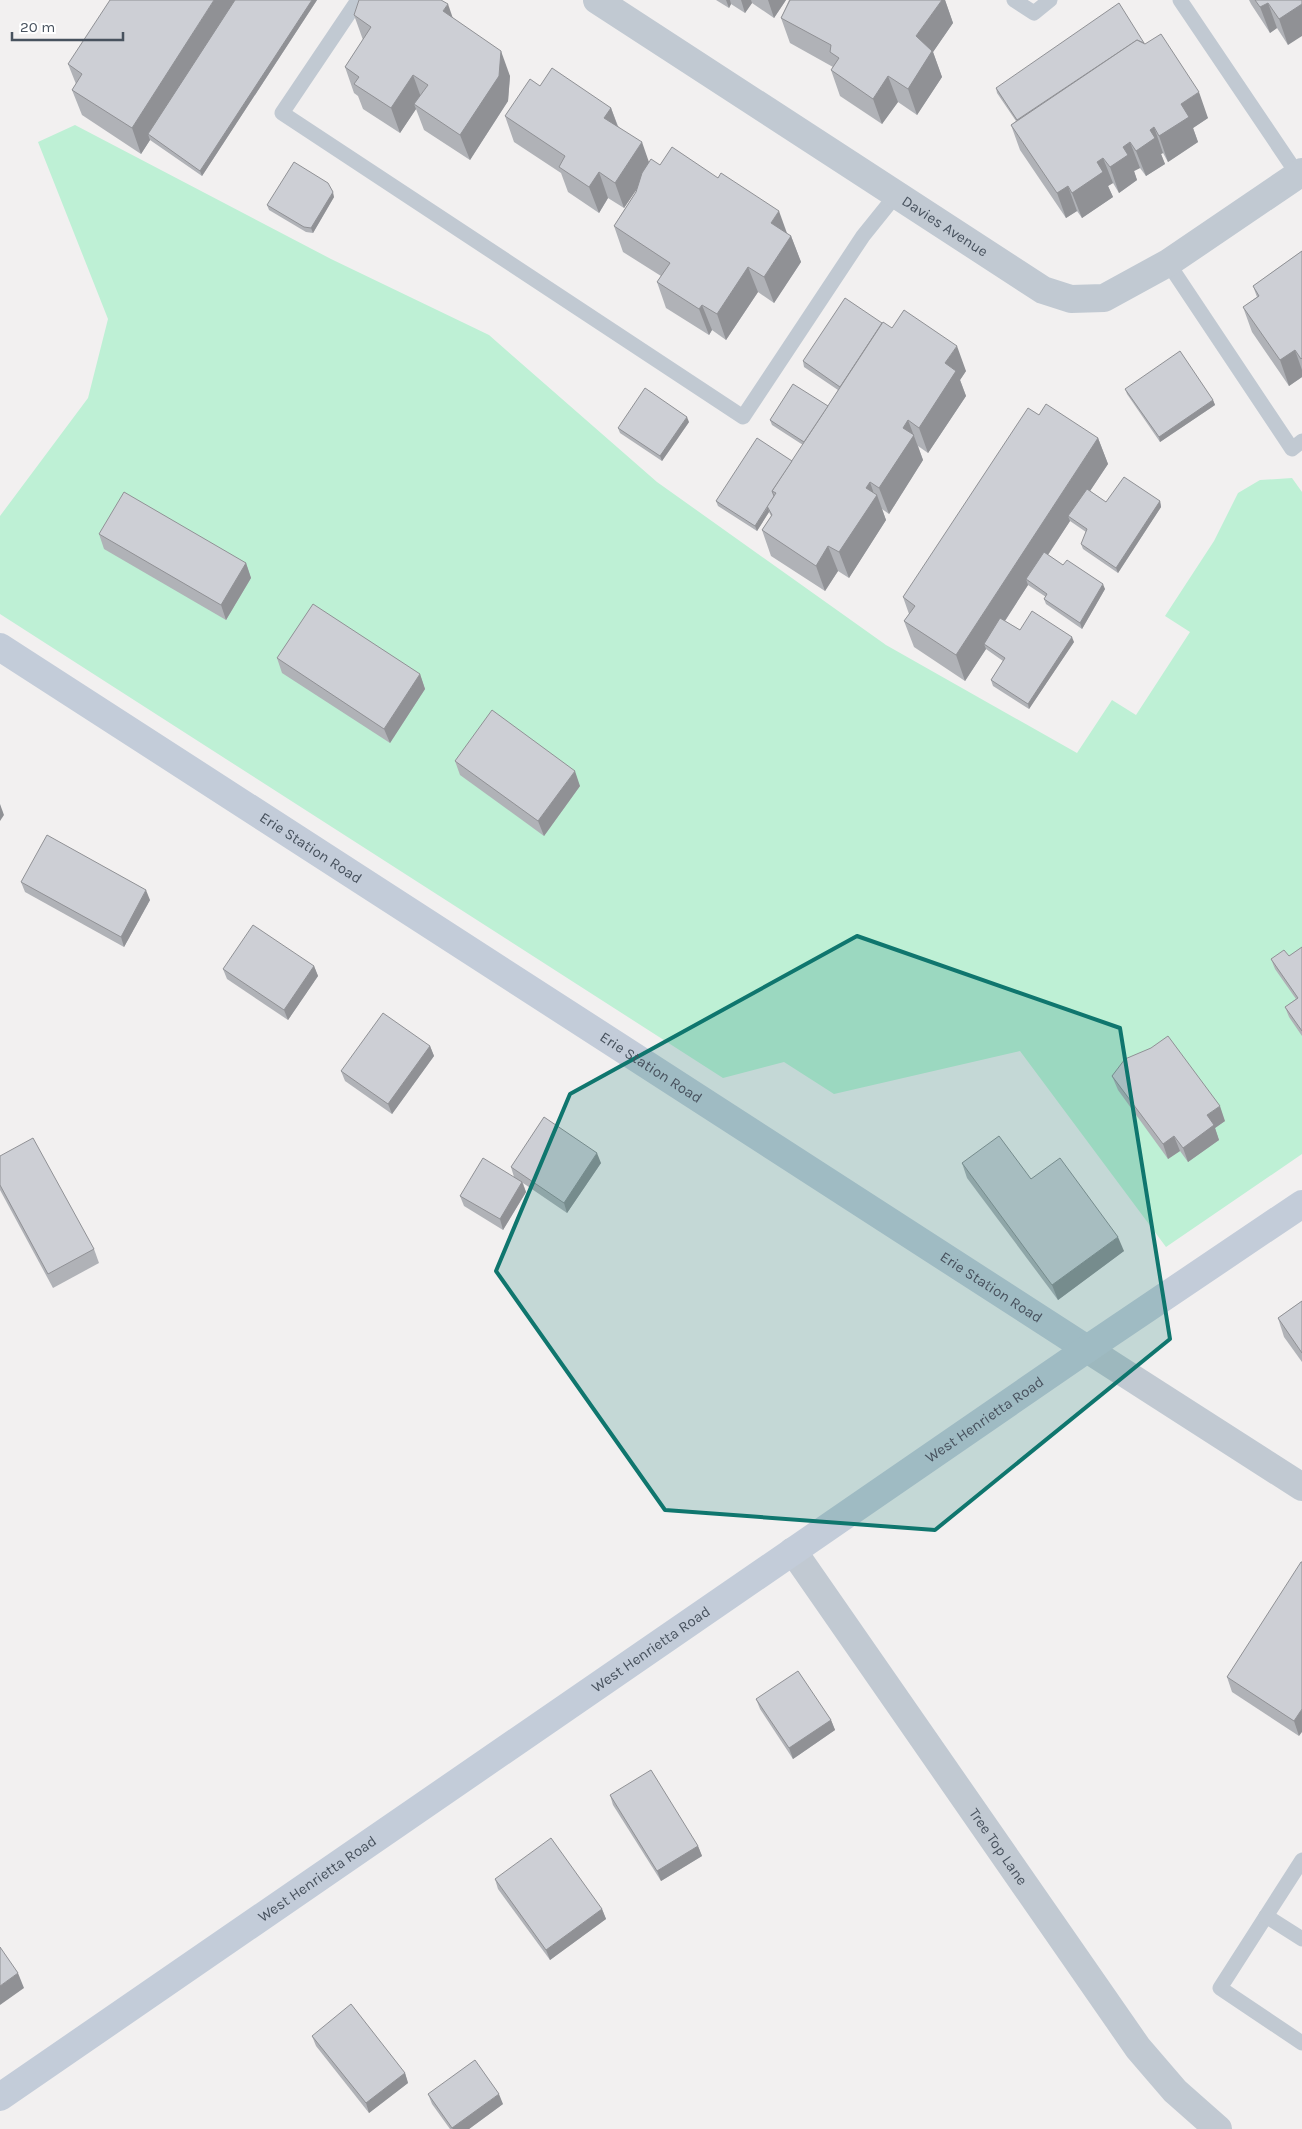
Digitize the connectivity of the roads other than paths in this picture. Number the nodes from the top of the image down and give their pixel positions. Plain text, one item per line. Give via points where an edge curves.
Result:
1 (358, 0) edge
2 (597, 0) edge
3 (1014, 0) edge
4 (1050, 0) edge
5 (1180, 0) edge
6 (1300, 173) edge
7 (896, 194) junction
8 (1168, 263) junction
9 (1302, 441) edge
10 (0, 647) edge
11 (1302, 1204) edge
12 (1087, 1349) junction
13 (1302, 1487) edge
14 (793, 1551) junction
15 (1302, 1860) edge
16 (1266, 1916) junction
17 (1302, 1939) edge
18 (1302, 2043) edge
19 (0, 2097) edge
20 (1218, 2129) edge

1 - 7 lane via 282,113 743,417 863,236
2 - 7 street, Davies Avenue
3 - 4 lane via 1034,13
5 - 6 lane
6 - 8 street, Davies Avenue
7 - 8 street, Davies Avenue via 1043,290 1071,299 1104,298
8 - 9 lane via 1292,449
10 - 12 main road, Erie Station Road
11 - 12 main road, West Henrietta Road
12 - 13 street, Erie Station Road
12 - 14 main road, West Henrietta Road
14 - 19 main road, West Henrietta Road
14 - 20 street, Tree Top Lane via 1138,2048 1175,2091
15 - 16 lane
16 - 17 lane
16 - 18 lane via 1220,1988

